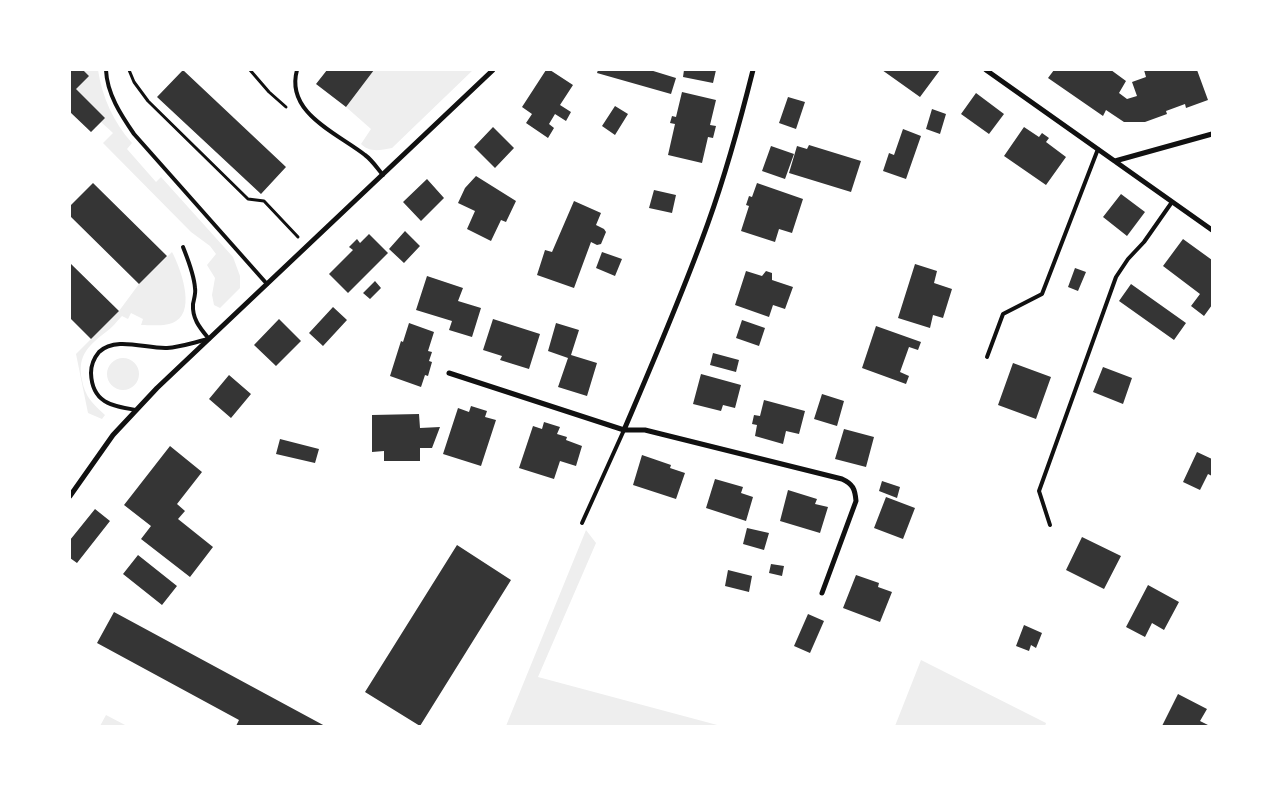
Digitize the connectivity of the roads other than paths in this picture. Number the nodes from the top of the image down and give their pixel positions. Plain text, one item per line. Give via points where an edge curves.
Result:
1 (106, 70) edge
2 (297, 70) edge
3 (493, 70) edge
4 (753, 70) edge
5 (986, 70) edge
6 (1212, 134) edge
7 (1098, 149) junction
8 (1114, 161) junction
9 (384, 175) junction
10 (1172, 202) junction
11 (1212, 230) edge
12 (183, 247) dead end
13 (267, 284) junction
14 (209, 339) junction
15 (987, 357) dead end
16 (449, 372) dead end
17 (136, 410) junction
18 (624, 430) junction
19 (70, 496) edge
20 (582, 523) dead end
21 (1050, 525) dead end
22 (822, 593) dead end

1 - 13 lane via 106,79 119,112 134,134
2 - 9 lane via 294,80 301,106 366,156
3 - 9 street
4 - 18 street via 736,137 708,223
5 - 7 street
6 - 8 street
7 - 8 street
7 - 15 lane via 1042,294 1004,314
8 - 10 street
9 - 13 street
10 - 11 street
10 - 21 lane via 1116,276 1040,490
12 - 14 lane via 196,290 194,317
13 - 14 street
14 - 17 street
14 - 17 lane via 165,348 125,344 109,346 100,352 91,370 97,394 105,402
16 - 18 street
17 - 19 street
18 - 20 lane
18 - 22 street via 644,430 851,483 856,501

